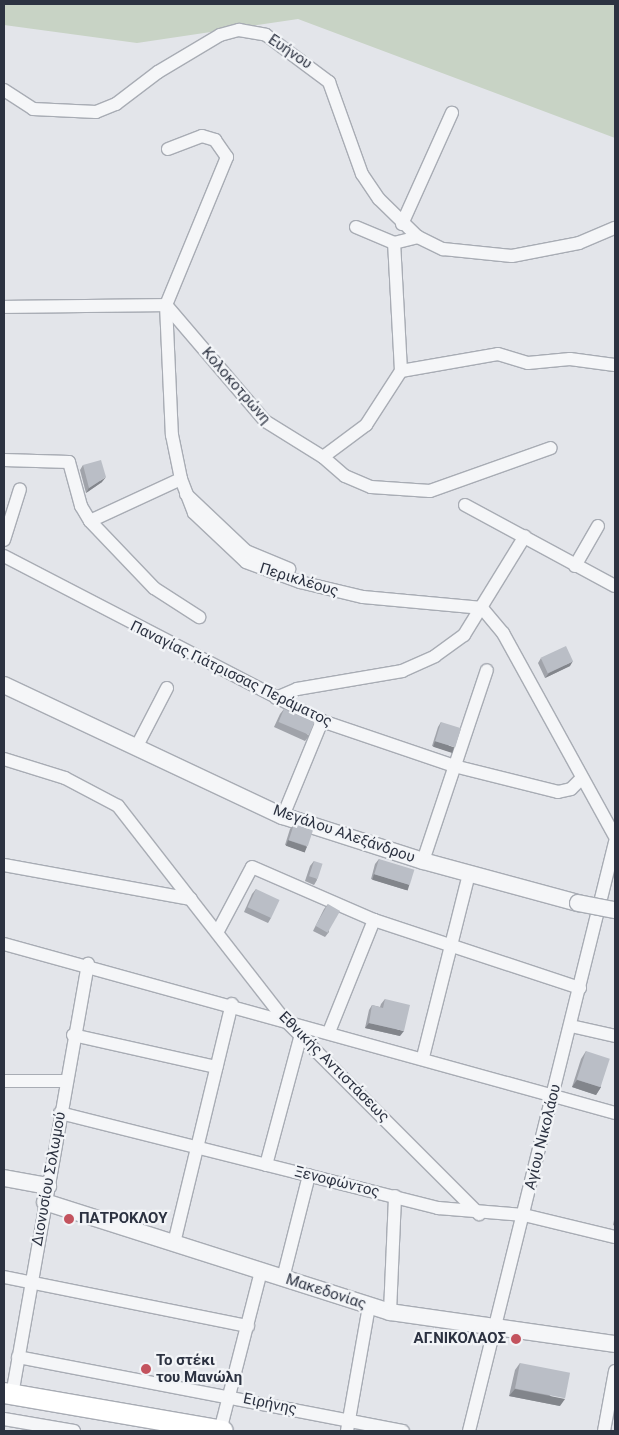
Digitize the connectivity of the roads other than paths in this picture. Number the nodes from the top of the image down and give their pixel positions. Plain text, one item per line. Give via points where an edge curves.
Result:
1 (5, 93) edge
2 (452, 113) dead end
3 (168, 149) dead end
4 (402, 224) junction
5 (356, 228) dead end
6 (615, 228) edge
7 (418, 237) junction
8 (394, 242) junction
9 (166, 305) junction
10 (4, 307) edge
11 (615, 365) edge
12 (401, 371) junction
13 (552, 448) dead end
14 (323, 456) junction
15 (4, 460) edge
16 (181, 479) junction
17 (20, 489) dead end
18 (465, 505) dead end
19 (90, 521) junction
20 (598, 526) dead end
21 (525, 536) junction
22 (4, 540) edge
23 (4, 556) edge
24 (575, 566) junction
25 (615, 586) edge
26 (482, 608) junction
27 (199, 617) dead end
28 (487, 670) dead end
29 (4, 685) edge
30 (167, 688) dead end
31 (276, 698) junction
32 (322, 721) junction
33 (138, 744) junction
34 (4, 759) edge
35 (454, 766) junction
36 (581, 779) junction
37 (283, 816) junction
38 (615, 837) edge
39 (615, 842) edge
40 (423, 861) junction
41 (4, 865) edge
42 (469, 874) junction
43 (191, 899) junction
44 (615, 910) edge
45 (374, 920) junction
46 (218, 931) junction
47 (4, 944) edge
48 (450, 945) junction
49 (88, 964) junction
50 (580, 988) junction
51 (232, 1004) junction
52 (282, 1017) junction
53 (570, 1026) junction
54 (329, 1032) junction
55 (301, 1034) junction
56 (73, 1035) junction
57 (615, 1036) edge
58 (423, 1057) junction
59 (216, 1067) junction
60 (4, 1081) edge
61 (66, 1081) junction
62 (554, 1096) junction
63 (615, 1112) edge
64 (60, 1113) junction
65 (195, 1148) junction
66 (266, 1165) junction
67 (310, 1175) junction
68 (4, 1178) edge
69 (48, 1186) junction
70 (395, 1196) junction
71 (45, 1202) junction
72 (479, 1214) junction
73 (524, 1215) junction
74 (615, 1236) edge
75 (174, 1243) junction
76 (261, 1271) junction
77 (4, 1277) edge
78 (283, 1278) junction
79 (31, 1282) junction
80 (369, 1306) junction
81 (390, 1312) junction
82 (248, 1326) junction
83 (496, 1326) junction
84 (615, 1344) edge
85 (18, 1357) junction
86 (615, 1371) edge
87 (8, 1394) edge
88 (227, 1395) junction
89 (4, 1419) edge
90 (348, 1426) edge
91 (74, 1431) edge
92 (222, 1431) edge
93 (403, 1431) edge
94 (470, 1431) edge
95 (604, 1431) edge

1 - 4 street, Ευήνου via 33,109 65,113 107,109 214,38 239,30 260,32 281,43 329,82 356,162
2 - 4 street
3 - 9 street, Περικλέους via 202,136 215,140 227,157
4 - 7 street, Ευήνου
5 - 8 street
6 - 7 street, Ευήνου via 572,246 512,256 443,249
7 - 8 street
8 - 12 street
9 - 10 street
9 - 14 street, Κολοκοτρώνη via 265,421
9 - 16 street, Περικλέους via 172,435
11 - 12 street via 570,359 528,363 498,354
12 - 14 street via 366,425
13 - 14 street, Κολοκοτρώνη via 413,494 356,482
15 - 19 street via 64,460 73,467 81,506
16 - 19 street
16 - 26 street, Περικλέους via 201,521 246,562 342,593
17 - 22 street
18 - 21 street
19 - 27 street via 154,588
20 - 24 street
21 - 24 street
21 - 26 street
23 - 31 street, Παναγίας Γιάτρισσας Περάματος
24 - 25 street
26 - 31 street via 464,635 435,656 402,671 297,689
26 - 36 street via 503,633
28 - 35 street
29 - 33 street, Μεγάλου Αλεξάνδρου
30 - 33 street
31 - 32 street, Παναγίας Γιάτρισσας Περάματος
32 - 35 street, Παναγίας Γιάτρισσας Περάματος
32 - 37 street
33 - 37 street, Μεγάλου Αλεξάνδρου
34 - 43 street, Εθνικής Αντιστάσεως via 65,778 111,800
35 - 36 street, Παναγίας Γιάτρισσας Περάματος via 558,792 571,789
35 - 40 street
36 - 38 street
37 - 40 street, Μεγάλου Αλεξάνδρου
39 - 50 street, Αγίου Νικολάου
40 - 42 street, Μεγάλου Αλεξάνδρου
41 - 43 street
42 - 44 street, Μεγάλου Αλεξάνδρου, bridge
42 - 48 street
43 - 46 street, Εθνικής Αντιστάσεως
45 - 46 street via 252,867
45 - 48 street
45 - 54 street
46 - 52 street, Εθνικής Αντιστάσεως
47 - 49 street
48 - 50 street
48 - 58 street
49 - 51 street
49 - 56 street, Διονυσίου Σολωμού
50 - 53 street, Αγίου Νικολάου
51 - 52 street
51 - 59 street
52 - 54 street
52 - 55 street, Εθνικής Αντιστάσεως
53 - 57 street
53 - 62 street, Αγίου Νικολάου
54 - 58 street
55 - 66 street
55 - 72 street, Εθνικής Αντιστάσεως
56 - 59 street
56 - 61 street, Διονυσίου Σολωμού
58 - 62 street
59 - 65 street
60 - 61 street
61 - 64 street, Διονυσίου Σολωμού
62 - 63 street
62 - 73 street, Αγίου Νικολάου
64 - 65 street, Ξενοφώντος
64 - 69 street, Διονυσίου Σολωμού
65 - 66 street, Ξενοφώντος
65 - 75 street
66 - 67 street, Ξενοφώντος
67 - 70 street, Ξενοφώντος
67 - 78 street
68 - 69 street
69 - 71 street, Διονυσίου Σολωμού
70 - 72 street, Ξενοφώντος
70 - 81 street
71 - 75 street, Μακεδονίας
71 - 79 street, Διονυσίου Σολωμού
72 - 73 street, Ξενοφώντος
73 - 74 street, Ξενοφώντος
73 - 83 street, Αγίου Νικολάου
75 - 76 street, Μακεδονίας
76 - 78 street, Μακεδονίας
76 - 82 street
77 - 79 street
78 - 80 street, Μακεδονίας
79 - 82 street
79 - 85 street, Διονυσίου Σολωμού
80 - 81 street, Μακεδονίας
80 - 90 street
81 - 83 street, Μακεδονίας
82 - 88 street
83 - 84 street, Μακεδονίας
83 - 94 street, Αγίου Νικολάου
85 - 87 street, Διονυσίου Σολωμού
85 - 88 street, Ειρήνης
86 - 95 street
87 - 92 main road
88 - 90 street, Ειρήνης
88 - 92 street
89 - 91 street
90 - 93 street, Ειρήνης

